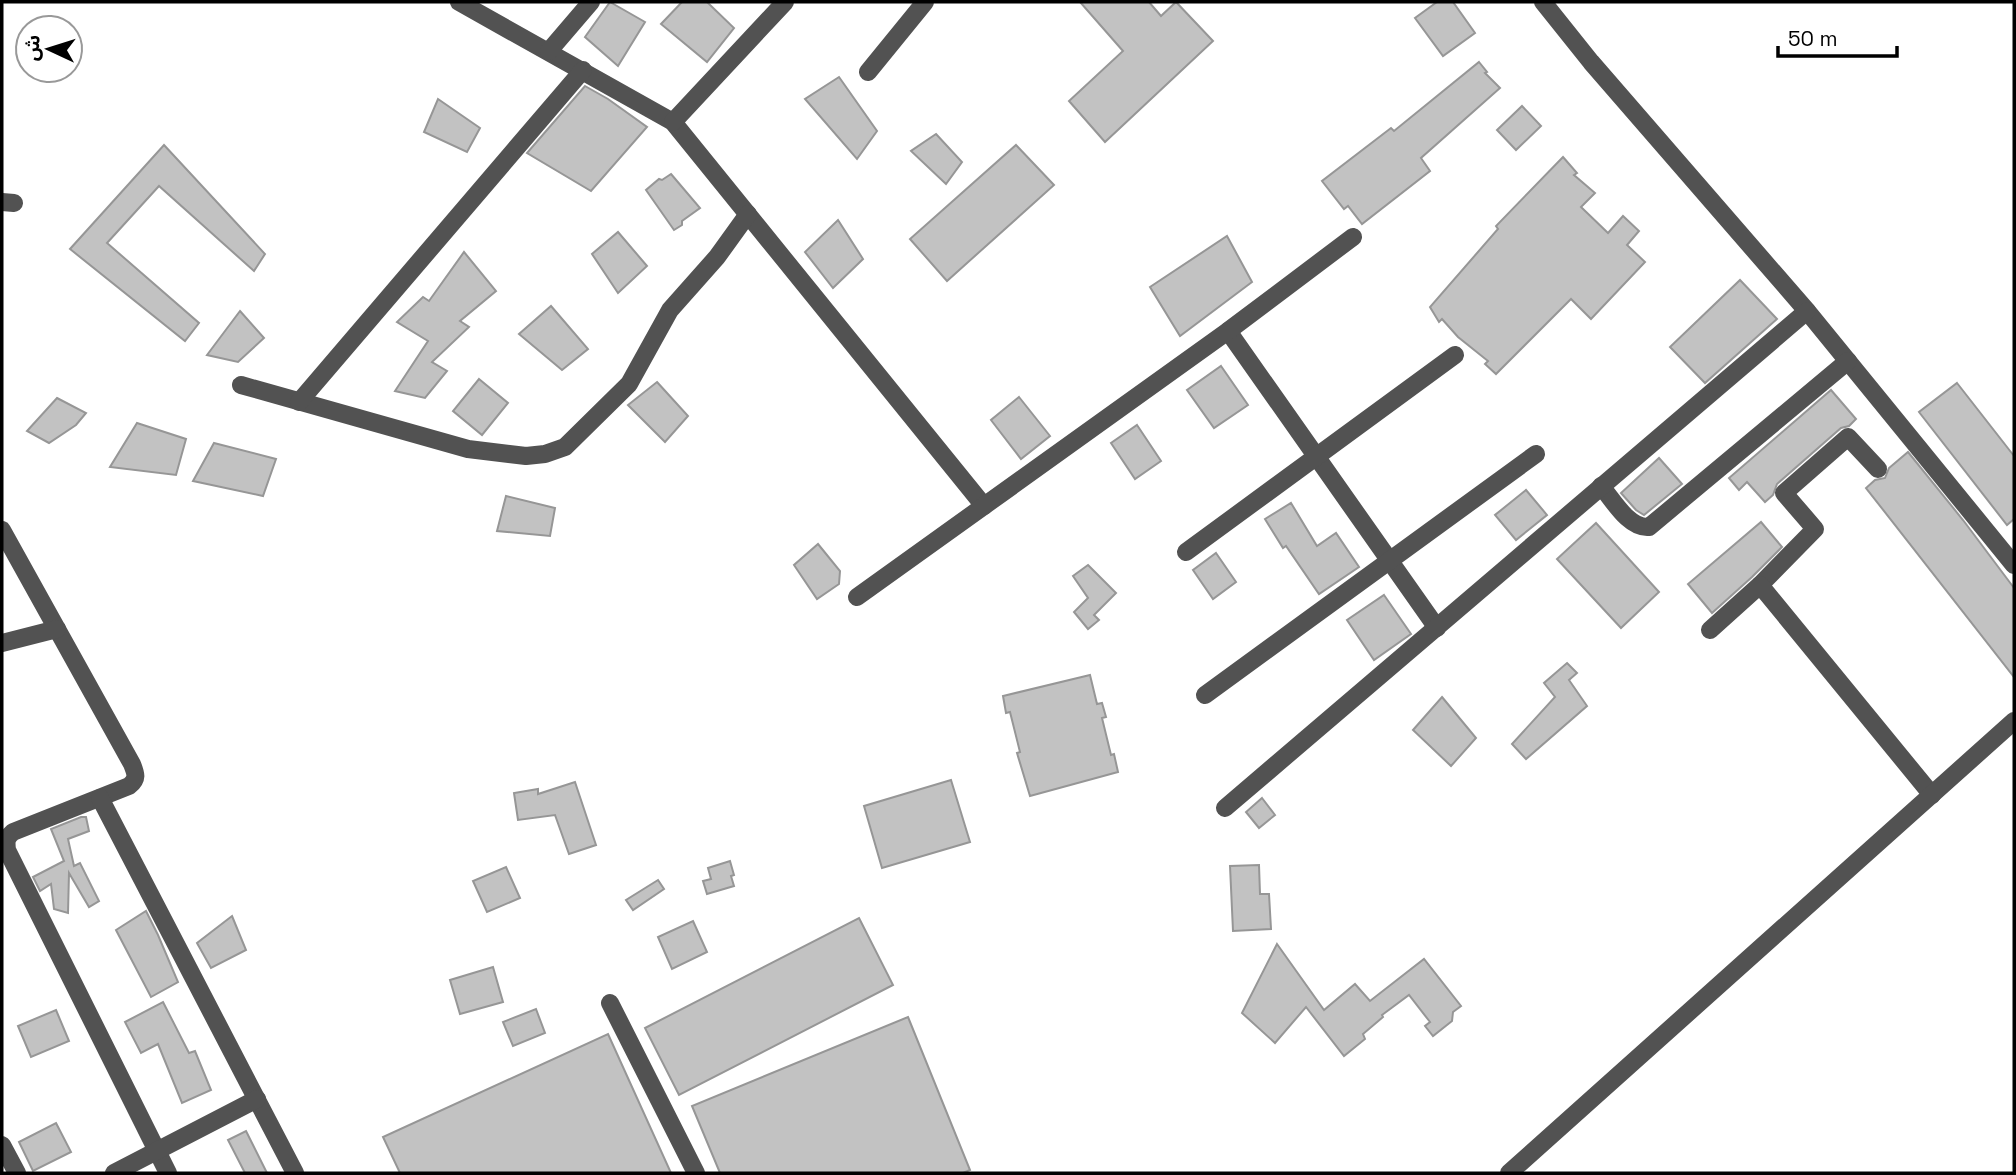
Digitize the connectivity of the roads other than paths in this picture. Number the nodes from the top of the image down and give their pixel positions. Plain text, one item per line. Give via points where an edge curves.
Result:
1 (459, 2) edge
2 (591, 2) edge
3 (785, 2) edge
4 (925, 2) edge
5 (1543, 2) edge
6 (550, 51) junction
7 (583, 70) junction
8 (868, 72) dead end
9 (673, 121) junction
10 (748, 214) junction
11 (1353, 237) dead end
12 (1807, 311) junction
13 (1228, 331) junction
14 (1455, 355) dead end
15 (1848, 361) junction
16 (241, 385) dead end
17 (299, 402) junction
18 (1536, 454) dead end
19 (1315, 456) junction
20 (1878, 469) dead end
21 (1601, 486) junction
22 (984, 506) junction
23 (2, 530) edge
24 (1186, 552) dead end
25 (1390, 562) junction
26 (2014, 565) edge
27 (1760, 585) junction
28 (857, 597) dead end
29 (1437, 628) junction
30 (57, 629) junction
31 (1710, 630) dead end
32 (2, 643) edge
33 (1205, 695) dead end
34 (2014, 721) edge
35 (1931, 794) junction
36 (100, 798) junction
37 (1225, 808) dead end
38 (610, 1003) dead end
39 (257, 1099) junction
40 (2, 1145) edge
41 (157, 1151) junction
42 (17, 1173) edge
43 (114, 1173) edge
44 (168, 1173) edge
45 (295, 1173) edge
46 (696, 1173) edge
47 (1509, 1173) edge

1 - 6 street
2 - 6 street
3 - 9 street
4 - 8 street
5 - 12 street
6 - 7 street
7 - 9 street
7 - 17 street
9 - 10 street
10 - 17 street via 670,310 629,384 565,447 526,456 468,449
10 - 22 street
11 - 13 street
12 - 15 street
12 - 21 street
13 - 19 street
13 - 22 street
14 - 19 street
15 - 21 street via 1649,527 1631,521
15 - 26 street
16 - 17 street
18 - 25 street
19 - 24 street
19 - 25 street
20 - 27 street via 1848,438 1784,494 1815,529
21 - 29 street
22 - 28 street
23 - 30 street
25 - 29 street
25 - 33 street
27 - 31 street
27 - 35 street
29 - 37 street
30 - 32 street
30 - 36 street via 136,775 129,786
34 - 35 street
35 - 47 street
36 - 39 street
36 - 41 street via 13,832 7,836 7,850
38 - 46 street
39 - 41 street
39 - 45 street
40 - 42 street
41 - 43 street
41 - 44 street

